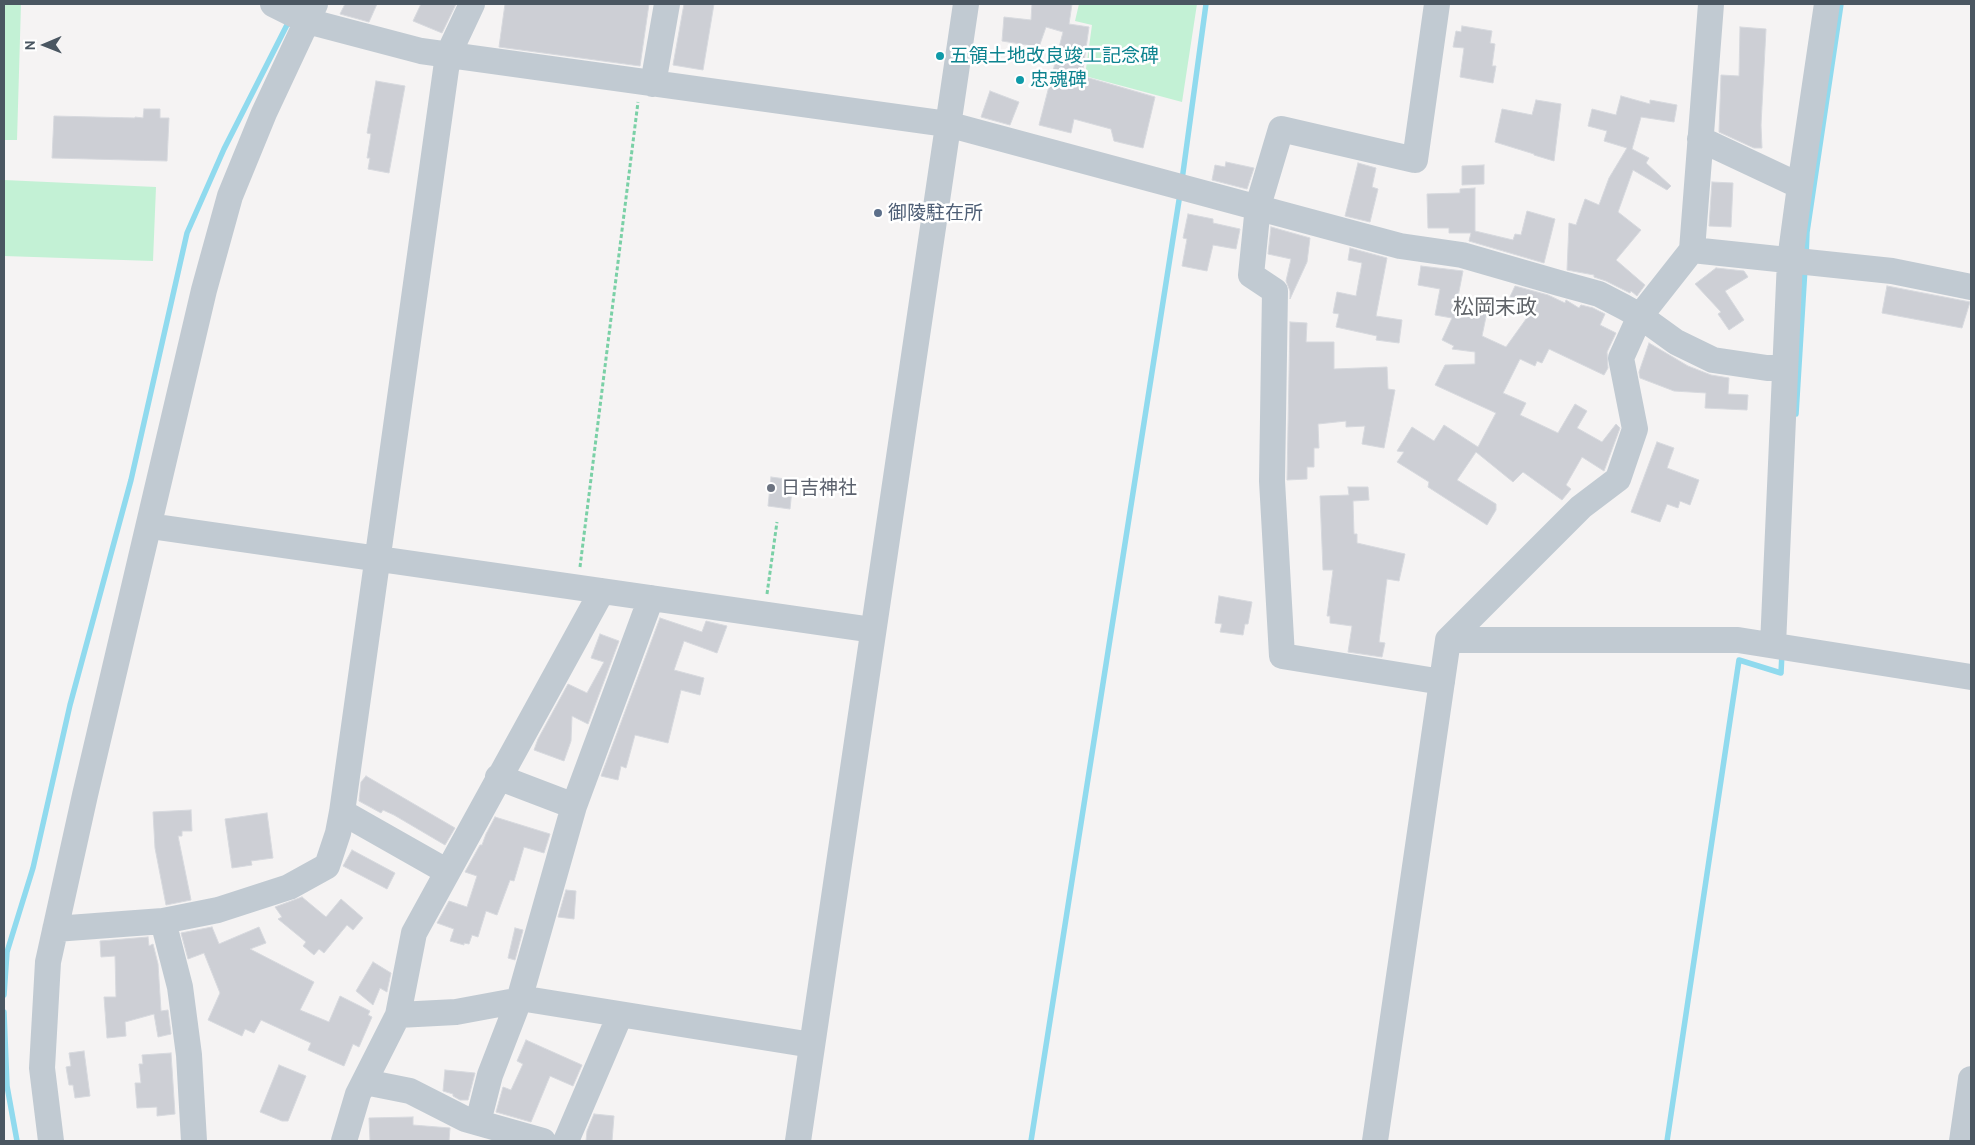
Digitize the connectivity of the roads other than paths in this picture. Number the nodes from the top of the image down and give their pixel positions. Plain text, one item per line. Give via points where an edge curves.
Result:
1 (273, 4) edge
2 (472, 4) edge
3 (667, 4) edge
4 (966, 4) edge
5 (1437, 4) edge
6 (1711, 4) edge
7 (1827, 4) edge
8 (311, 12) edge
9 (448, 55) junction
10 (646, 83) junction
11 (947, 124) junction
12 (1700, 139) junction
13 (1800, 186) junction
14 (1258, 206) junction
15 (1692, 250) junction
16 (1790, 260) junction
17 (1971, 287) edge
18 (1640, 316) junction
19 (1784, 368) junction
20 (150, 526) junction
21 (378, 559) junction
22 (590, 589) junction
23 (650, 598) junction
24 (873, 630) junction
25 (1448, 640) junction
26 (1773, 645) junction
27 (1971, 677) edge
28 (1442, 682) junction
29 (498, 777) junction
30 (574, 806) junction
31 (342, 812) junction
32 (446, 872) junction
33 (163, 922) junction
34 (55, 929) junction
35 (519, 1000) junction
36 (398, 1015) junction
37 (620, 1016) junction
38 (812, 1045) junction
39 (1971, 1079) edge
40 (364, 1082) junction
41 (478, 1122) junction
42 (51, 1141) edge
43 (194, 1141) edge
44 (344, 1141) edge
45 (543, 1141) edge
46 (566, 1141) edge
47 (798, 1141) edge
48 (1375, 1141) edge
49 (1962, 1141) edge

1 - 8 street
2 - 9 street
3 - 10 street
4 - 11 street
5 - 14 street via 1415,160 1281,129
6 - 12 street
7 - 13 street
8 - 9 street via 421,51
8 - 20 street via 264,112 230,196 204,290
9 - 10 street
9 - 21 street
10 - 11 street
11 - 14 street
11 - 24 street
12 - 13 street
12 - 15 street
13 - 16 street
14 - 18 street via 1400,246 1462,255 1599,294
14 - 28 street via 1251,275 1275,291 1272,481 1282,656
15 - 16 street
15 - 18 street
16 - 17 street via 1892,271
16 - 19 street
18 - 19 street via 1676,342 1713,360
18 - 25 street via 1621,358 1635,429 1618,479 1581,507
19 - 26 street
20 - 21 street
20 - 34 street
21 - 22 street
21 - 31 street
22 - 23 street
22 - 29 street
23 - 24 street
23 - 30 street
24 - 38 street
25 - 26 street via 1738,640
25 - 28 street
26 - 27 street
28 - 48 street
29 - 30 street
29 - 32 street
30 - 35 street
31 - 32 street
31 - 33 street via 327,866 262,896
32 - 36 street via 414,933
33 - 34 street
33 - 43 street via 180,987 189,1055
34 - 42 street via 48,962 42,1068
35 - 36 street via 456,1012
35 - 37 street
35 - 41 street via 490,1075
36 - 40 street
37 - 38 street
37 - 46 street
38 - 47 street
39 - 49 street
40 - 41 street via 410,1091 465,1119
40 - 44 street
41 - 45 street

